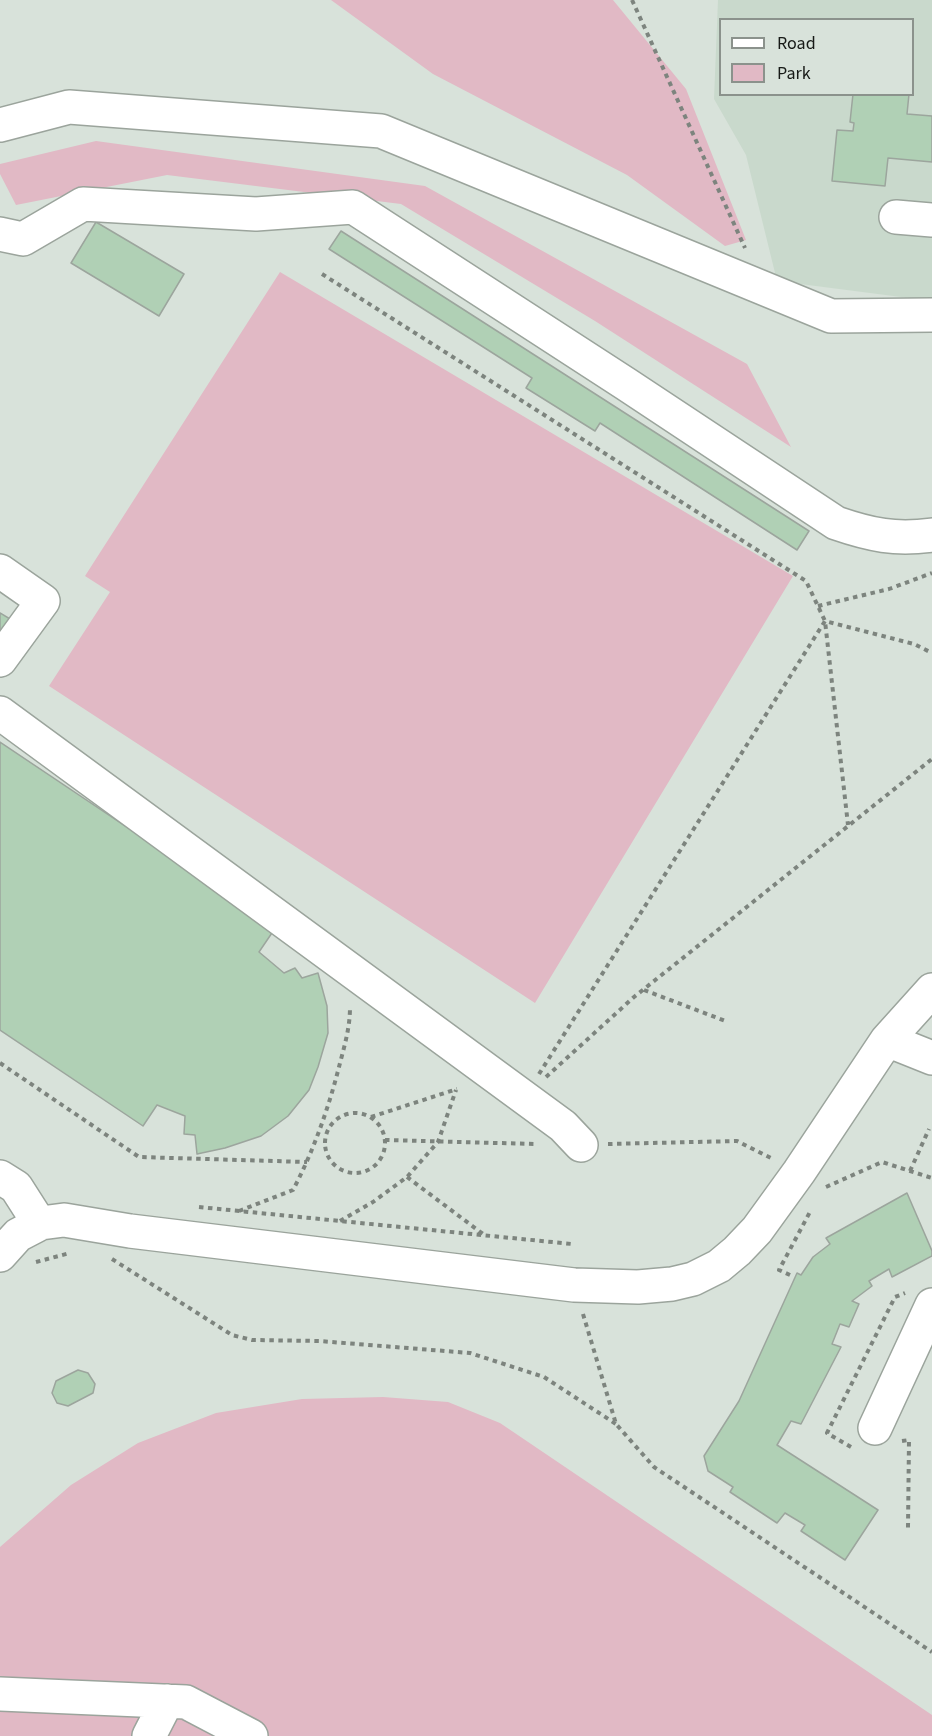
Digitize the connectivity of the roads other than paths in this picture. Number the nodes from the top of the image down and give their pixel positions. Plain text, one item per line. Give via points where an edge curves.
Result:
1 (0, 125) edge
2 (896, 217) dead end
3 (932, 220) edge
4 (0, 234) edge
5 (932, 315) edge
6 (932, 535) edge
7 (0, 571) edge
8 (0, 660) edge
9 (0, 713) edge
10 (932, 990) edge
11 (887, 1040) junction
12 (932, 1058) edge
13 (581, 1145) road end
14 (0, 1177) edge
15 (39, 1223) junction
16 (0, 1255) edge
17 (932, 1305) edge
18 (875, 1428) dead end
19 (0, 1694) edge
20 (167, 1701) junction
21 (243, 1724) edge
22 (149, 1736) edge

1 - 5 street via 69,107 381,131 831,316
2 - 3 street
4 - 6 street via 23,239 83,204 256,214 353,207 836,523 893,538
7 - 8 street via 43,601
9 - 13 street via 562,1126
10 - 11 street
11 - 12 street
11 - 15 street via 811,1181 719,1266 672,1284 574,1285 64,1220
14 - 15 street via 16,1187
15 - 16 street via 18,1235
17 - 18 street
19 - 20 street
20 - 21 street via 186,1702
20 - 22 street

